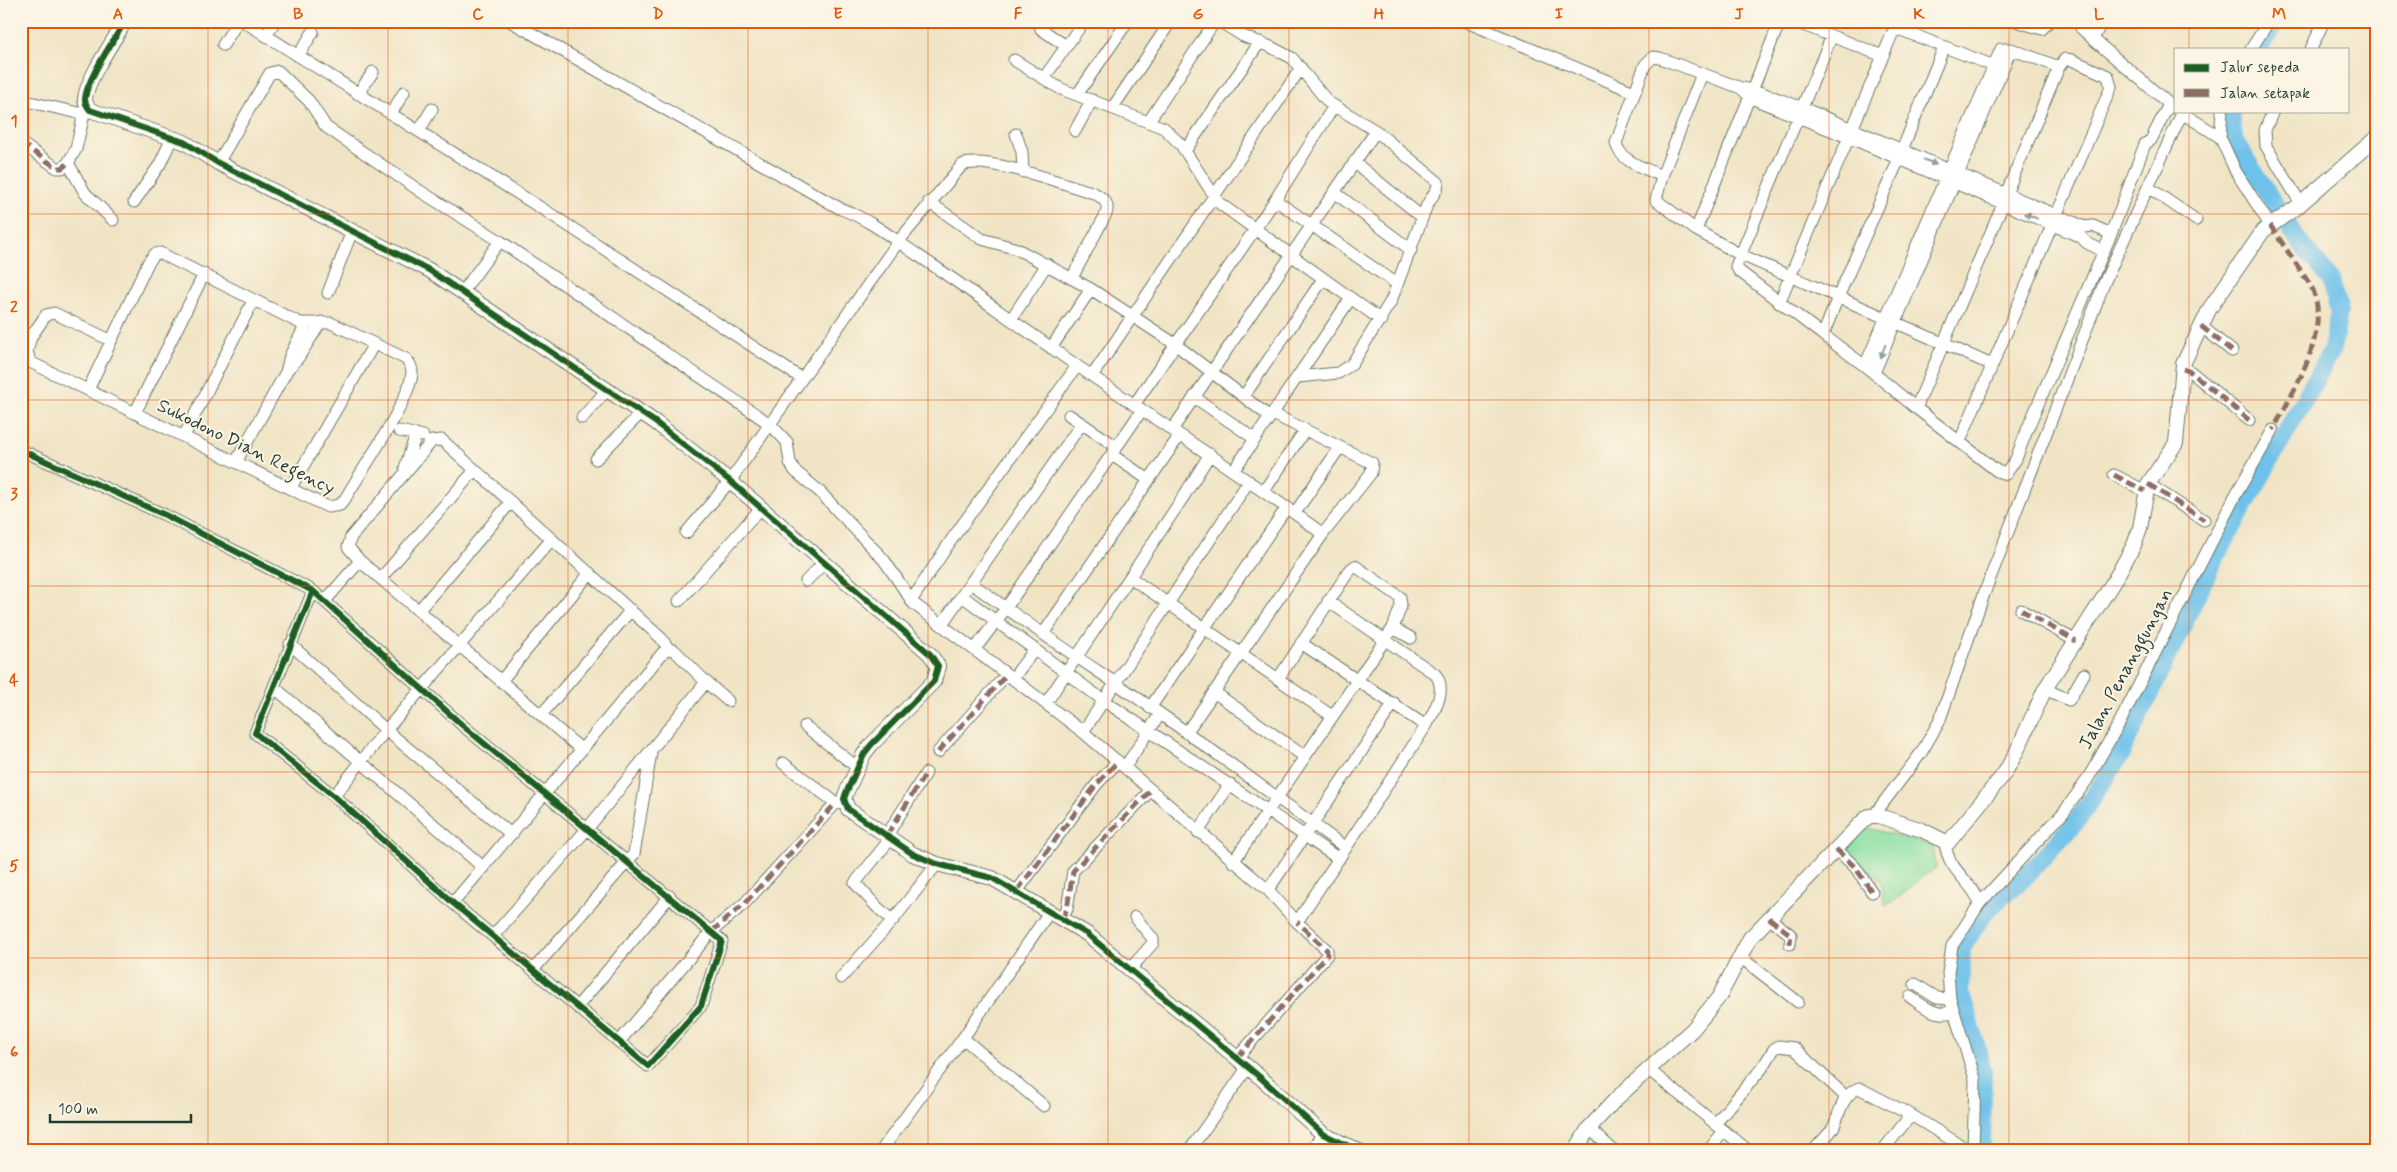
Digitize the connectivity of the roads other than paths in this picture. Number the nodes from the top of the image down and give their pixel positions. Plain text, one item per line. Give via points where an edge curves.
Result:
1 (125, 21) edge
2 (238, 21) edge
3 (243, 21) edge
4 (275, 21) edge
5 (510, 21) edge
6 (522, 21) edge
7 (1039, 21) edge
8 (1084, 21) edge
9 (1128, 21) edge
10 (1171, 21) edge
11 (1215, 21) edge
12 (1219, 21) edge
13 (1464, 21) edge
14 (1783, 21) edge
15 (1793, 21) edge
16 (2016, 21) edge
17 (2049, 21) edge
18 (2078, 21) edge
19 (2102, 21) edge
20 (2269, 21) edge
21 (2324, 21) edge
22 (313, 32) dead end
23 (266, 36) junction
24 (1831, 38) junction
25 (2093, 40) junction
26 (1260, 42) junction
27 (223, 45) dead end
28 (1066, 46) junction
29 (1944, 47) junction
30 (2252, 48) edge
31 (2310, 48) edge
32 (2011, 49) junction
33 (298, 56) junction
34 (1882, 56) junction
35 (1014, 60) dead end
36 (1994, 66) junction
37 (2060, 67) junction
38 (1301, 68) junction
39 (373, 72) dead end
40 (1702, 74) junction
41 (1044, 78) junction
42 (404, 92) dead end
43 (1634, 92) junction
44 (358, 94) junction
45 (1752, 94) junction
46 (1077, 95) junction
47 (21, 100) edge
48 (1092, 100) junction
49 (1334, 106) junction
50 (1113, 107) junction
51 (2174, 107) edge
52 (85, 109) junction
53 (432, 109) dead end
54 (2182, 112) edge
55 (2222, 112) edge
56 (2273, 112) edge
57 (1801, 113) junction
58 (391, 114) junction
59 (1148, 121) junction
60 (420, 131) junction
61 (1376, 131) junction
62 (1075, 132) dead end
63 (1016, 134) dead end
64 (1851, 134) junction
65 (2220, 137) junction
66 (172, 138) junction
67 (2376, 138) edge
68 (21, 144) edge
69 (1185, 151) junction
70 (1900, 154) junction
71 (1354, 162) junction
72 (68, 163) junction
73 (218, 163) junction
74 (1023, 172) junction
75 (1662, 176) junction
76 (1953, 177) junction
77 (2148, 187) junction
78 (1334, 192) junction
79 (1214, 198) junction
80 (2005, 199) junction
81 (1276, 200) junction
82 (134, 202) dead end
83 (929, 202) junction
84 (2299, 206) junction
85 (850, 213) junction
86 (1422, 217) junction
87 (113, 220) dead end
88 (2055, 220) junction
89 (2196, 220) dead end
90 (2272, 224) junction
91 (1312, 225) junction
92 (1255, 230) junction
93 (1696, 230) junction
94 (352, 231) junction
95 (2083, 232) junction
96 (2110, 234) junction
97 (500, 241) junction
98 (898, 242) junction
99 (1411, 250) junction
100 (2103, 251) junction
101 (1739, 254) junction
102 (1291, 256) junction
103 (1047, 264) junction
104 (204, 274) junction
105 (1790, 276) junction
106 (1072, 278) junction
107 (1323, 279) junction
108 (1397, 284) junction
109 (1091, 289) junction
110 (463, 291) junction
111 (328, 294) dead end
112 (1838, 297) junction
113 (1351, 298) junction
114 (253, 301) junction
115 (1779, 303) junction
116 (1134, 316) junction
117 (1012, 318) junction
118 (1381, 320) junction
119 (1890, 320) junction
120 (321, 322) junction
121 (306, 324) junction
122 (2201, 326) junction
123 (26, 334) edge
124 (1823, 335) junction
125 (110, 340) junction
126 (1943, 343) junction
127 (374, 344) junction
128 (1174, 344) junction
129 (1051, 348) junction
130 (2232, 351) dead end
131 (1992, 364) junction
132 (1077, 366) junction
133 (1870, 369) junction
134 (2183, 369) junction
135 (286, 372) junction
136 (1212, 372) junction
137 (1092, 376) junction
138 (1298, 377) junction
139 (801, 378) junction
140 (88, 390) junction
141 (607, 390) junction
142 (1244, 396) junction
143 (1194, 397) junction
144 (1138, 408) junction
145 (1916, 408) junction
146 (135, 413) junction
147 (641, 413) junction
148 (1069, 415) dead end
149 (1272, 416) junction
150 (582, 418) dead end
151 (2249, 420) dead end
152 (770, 424) junction
153 (1082, 424) junction
154 (1305, 430) junction
155 (2273, 430) dead end
156 (399, 431) dead end
157 (1176, 432) junction
158 (416, 434) junction
159 (184, 436) junction
160 (437, 438) junction
161 (1255, 439) junction
162 (1960, 441) junction
163 (1340, 447) junction
164 (21, 450) edge
165 (1114, 451) junction
166 (1210, 454) junction
167 (596, 459) dead end
168 (236, 462) junction
169 (475, 470) junction
170 (1234, 470) junction
171 (404, 474) junction
172 (2114, 475) dead end
173 (1149, 480) junction
174 (730, 481) junction
175 (1249, 481) junction
176 (2146, 487) junction
177 (290, 489) junction
178 (1264, 491) junction
179 (511, 502) junction
180 (760, 508) junction
181 (1291, 510) junction
182 (2204, 520) dead end
183 (686, 533) dead end
184 (1323, 534) junction
185 (552, 539) junction
186 (360, 560) junction
187 (824, 563) junction
188 (590, 573) junction
189 (381, 578) junction
190 (1131, 578) junction
191 (806, 581) dead end
192 (971, 583) junction
193 (313, 591) junction
194 (962, 596) junction
195 (325, 601) junction
196 (911, 601) junction
197 (1328, 601) junction
198 (679, 602) dead end
199 (1167, 602) junction
200 (1006, 608) junction
201 (419, 610) junction
202 (631, 610) junction
203 (2021, 610) dead end
204 (996, 622) junction
205 (942, 624) junction
206 (1393, 628) junction
207 (1205, 629) junction
208 (1043, 634) junction
209 (1411, 638) dead end
210 (1385, 640) junction
211 (2076, 641) junction
212 (1301, 643) junction
213 (290, 644) junction
214 (460, 646) junction
215 (668, 648) junction
216 (974, 649) junction
217 (1035, 649) junction
218 (1240, 653) junction
219 (1077, 660) junction
220 (1068, 674) junction
221 (2084, 674) dead end
222 (1010, 676) junction
223 (1358, 678) junction
224 (1278, 679) junction
225 (501, 681) junction
226 (706, 682) junction
227 (1114, 682) junction
228 (274, 687) junction
229 (423, 689) junction
230 (2045, 689) junction
231 (1214, 692) junction
232 (1103, 700) junction
233 (728, 701) dead end
234 (1394, 703) junction
235 (1046, 704) junction
236 (1155, 711) junction
237 (541, 715) junction
238 (1332, 716) junction
239 (805, 726) dead end
240 (1426, 726) junction
241 (386, 730) junction
242 (1149, 731) junction
243 (1083, 732) junction
244 (1186, 733) junction
245 (582, 750) junction
246 (651, 752) junction
247 (938, 752) dead end
248 (1305, 757) junction
249 (362, 761) junction
250 (783, 762) dead end
251 (1122, 764) junction
252 (858, 768) junction
253 (926, 773) dead end
254 (1230, 784) junction
255 (1151, 790) junction
256 (546, 792) junction
257 (334, 796) junction
258 (1277, 796) junction
259 (840, 803) junction
260 (1268, 810) junction
261 (1874, 814) junction
262 (1313, 823) junction
263 (588, 828) junction
264 (1198, 832) junction
265 (513, 833) junction
266 (889, 836) junction
267 (1304, 836) junction
268 (1945, 843) junction
269 (1346, 848) junction
270 (1836, 849) junction
271 (1339, 859) junction
272 (628, 862) junction
273 (1233, 862) junction
274 (937, 864) junction
275 (484, 868) junction
276 (1268, 890) junction
277 (1017, 891) junction
278 (1872, 892) dead end
279 (670, 896) junction
280 (453, 903) junction
281 (1980, 903) junction
282 (1050, 910) junction
283 (1135, 917) dead end
284 (1769, 918) junction
285 (1062, 919) junction
286 (893, 920) junction
287 (1302, 928) junction
288 (711, 932) junction
289 (493, 936) junction
290 (1790, 944) dead end
291 (1739, 956) junction
292 (1130, 969) junction
293 (533, 970) junction
294 (841, 978) dead end
295 (1915, 984) dead end
296 (1910, 997) dead end
297 (1950, 999) junction
298 (1798, 1002) dead end
299 (577, 1007) junction
300 (1954, 1011) junction
301 (963, 1038) junction
302 (619, 1042) junction
303 (1243, 1063) junction
304 (1649, 1070) junction
305 (1846, 1097) junction
306 (1044, 1106) dead end
307 (1911, 1115) junction
308 (1589, 1128) junction
309 (1720, 1128) junction
310 (1323, 1134) junction
311 (883, 1149) edge
312 (1883, 1150) edge
313 (1189, 1151) edge
314 (1310, 1151) edge
315 (1359, 1151) edge
316 (1575, 1151) edge
317 (1614, 1151) edge
318 (1708, 1151) edge
319 (1749, 1151) edge
320 (1814, 1151) edge
321 (1971, 1151) edge

1 - 52 street via 87,91
2 - 27 street
3 - 23 street
4 - 23 street
5 - 85 street
6 - 85 street via 843,204
7 - 28 street via 1041,29
8 - 28 street
9 - 46 street
10 - 50 street
11 - 59 street
12 - 26 street
13 - 43 street
14 - 45 street via 1776,31
15 - 24 street
16 - 17 street via 2042,29
18 - 25 street
19 - 25 street
20 - 30 street
21 - 31 street
22 - 33 street
23 - 33 street
24 - 34 street
24 - 57 street
25 - 51 street
26 - 38 street via 1292,58
26 - 69 street
28 - 41 street
29 - 34 street via 1896,30
29 - 36 street
29 - 70 street
32 - 36 street via 2001,50
32 - 37 street
32 - 76 street
33 - 44 street
34 - 64 street
35 - 41 street
36 - 76 street
37 - 80 street
37 - 88 street via 2065,59 2072,60 2108,76 2111,87
38 - 49 street
38 - 79 street
39 - 44 street
40 - 43 street via 1653,57 1645,65
40 - 45 street
40 - 75 street
41 - 46 street
42 - 58 street
43 - 75 street via 1618,133 1618,152
44 - 58 street
45 - 57 street
45 - 93 street
46 - 48 street
47 - 52 street
48 - 50 street
48 - 62 street
49 - 61 street
49 - 81 street
50 - 59 street
51 - 77 street
51 - 96 street via 2145,144
52 - 66 street
52 - 72 street via 76,149
53 - 60 street
54 - 65 street
55 - 65 street
56 - 84 street via 2265,130 2266,146
57 - 64 street
57 - 101 street
58 - 60 street
59 - 69 street via 1170,132
60 - 139 street
61 - 71 street
61 - 86 street via 1438,182
63 - 74 street via 1022,152
64 - 70 street
64 - 105 street
65 - 90 street via 2236,172
66 - 73 street via 191,145
66 - 82 street via 160,164
67 - 84 street
68 - 72 street via 57,168
69 - 79 street
70 - 76 street
70 - 112 street
71 - 78 street
71 - 86 street
72 - 87 street via 85,193
73 - 94 street
73 - 97 street via 270,73 278,71 310,100 326,128
74 - 83 street via 968,162
74 - 106 street via 1094,193 1108,205
75 - 93 street via 1656,200
76 - 80 street
76 - 119 street
77 - 89 street
77 - 261 street via 2105,281 1984,594 1939,722 1921,754
78 - 91 street
78 - 99 street
79 - 92 street
79 - 116 street
80 - 88 street
80 - 126 street
81 - 91 street
81 - 92 street
83 - 98 street
83 - 103 street via 982,239 1010,246
84 - 90 street
85 - 98 street
86 - 99 street
88 - 95 street
88 - 131 street
90 - 122 street via 2256,238
91 - 102 street
91 - 108 street
92 - 102 street
92 - 128 street
93 - 101 street
94 - 110 street via 430,270
94 - 111 street
95 - 96 street via 2093,226
95 - 100 street via 2087,243
96 - 100 street
97 - 110 street
97 - 152 street
98 - 117 street
98 - 139 street
99 - 108 street
100 - 162 street via 2010,470 2006,474 1997,471
101 - 105 street
101 - 115 street via 1736,266 1739,271
102 - 107 street
102 - 136 street
103 - 106 street
103 - 117 street
104 - 114 street
104 - 125 street via 160,253 155,254
104 - 146 street
105 - 112 street
105 - 115 street
106 - 109 street
107 - 113 street
107 - 142 street
108 - 118 street
109 - 116 street
109 - 129 street
110 - 141 street
112 - 119 street
112 - 124 street
113 - 118 street
113 - 138 street
114 - 121 street
114 - 159 street
115 - 124 street
116 - 128 street
116 - 137 street
117 - 129 street
118 - 138 street via 1348,368 1338,373
119 - 126 street
119 - 133 street
120 - 121 street, Sukodono Dian Regency
120 - 127 street, Sukodono Dian Regency via 331,323
120 - 135 street
121 - 135 street
122 - 130 street
122 - 134 street via 2188,350
123 - 125 street via 46,315 54,313
123 - 140 street, Sukodono Dian Regency via 30,362
124 - 133 street
125 - 140 street
126 - 131 street
126 - 145 street
127 - 177 street
127 - 177 street, Sukodono Dian Regency via 410,363 412,374 402,403 340,505 328,507
128 - 136 street
128 - 144 street
129 - 132 street
131 - 162 street
132 - 137 street
132 - 196 street
133 - 145 street
134 - 151 street
134 - 176 street via 2176,443
135 - 168 street
136 - 142 street
136 - 143 street
137 - 144 street
138 - 149 street
139 - 152 street
140 - 146 street, Sukodono Dian Regency
141 - 147 street
141 - 150 street
142 - 149 street
143 - 157 street
143 - 161 street
144 - 157 street
144 - 165 street
145 - 162 street
146 - 159 street, Sukodono Dian Regency
147 - 167 street
147 - 174 street
148 - 153 street
149 - 154 street
149 - 161 street
152 - 174 street
152 - 196 street via 787,442 795,471 819,491 884,560
153 - 165 street
153 - 192 street
154 - 163 street
154 - 178 street
155 - 281 street, Jalan Penanggungan via 2235,496 2087,780 2064,812
156 - 158 street
157 - 166 street
157 - 173 street
158 - 160 street
158 - 171 street
159 - 168 street, Sukodono Dian Regency
160 - 169 street
160 - 171 street
161 - 170 street
163 - 181 street
163 - 184 street via 1370,461 1372,470
164 - 193 street via 165,516
165 - 173 street
165 - 200 street
166 - 170 street
166 - 190 street
168 - 177 street, Sukodono Dian Regency
169 - 179 street
169 - 189 street
170 - 175 street
171 - 186 street via 348,542 348,547
172 - 176 street
173 - 208 street
174 - 180 street
174 - 183 street
175 - 178 street
175 - 199 street
176 - 182 street
176 - 211 street via 2134,546
178 - 181 street
179 - 185 street
179 - 201 street
180 - 187 street
180 - 198 street
181 - 184 street
181 - 207 street
184 - 218 street
185 - 188 street
185 - 214 street
186 - 189 street
186 - 195 street
187 - 191 street
187 - 252 street via 930,654 938,666 934,681 871,745
188 - 202 street
188 - 225 street
189 - 201 street
190 - 199 street
190 - 219 street
192 - 194 street
192 - 200 street
193 - 195 street
193 - 213 street
194 - 204 street
194 - 205 street
195 - 229 street
196 - 205 street
197 - 206 street via 1349,571 1358,567 1400,598 1401,606
197 - 210 street
197 - 212 street
199 - 207 street
199 - 227 street
200 - 204 street
200 - 208 street
201 - 214 street
202 - 215 street
202 - 237 street
203 - 211 street
204 - 216 street
204 - 217 street
205 - 216 street
206 - 209 street
206 - 210 street
207 - 218 street
207 - 236 street
208 - 219 street
210 - 223 street
210 - 240 street via 1439,679 1438,702
211 - 230 street
212 - 223 street
212 - 224 street
213 - 228 street
213 - 241 street
214 - 225 street
214 - 229 street
215 - 226 street via 674,650
215 - 245 street
216 - 222 street
217 - 220 street
217 - 222 street
218 - 224 street
218 - 231 street
219 - 220 street
219 - 227 street
220 - 232 street
220 - 235 street
221 - 230 street via 2069,700
222 - 235 street
222 - 247 street
223 - 234 street
223 - 238 street
224 - 238 street
225 - 237 street
226 - 233 street
226 - 246 street
227 - 232 street
227 - 236 street
228 - 249 street
228 - 257 street via 255,733
229 - 241 street
229 - 256 street
230 - 268 street via 2004,774 1950,842
231 - 244 street
231 - 248 street
232 - 242 street
232 - 243 street
234 - 240 street
234 - 262 street
235 - 243 street
236 - 242 street
236 - 244 street
237 - 245 street
238 - 248 street
239 - 252 street
240 - 269 street
241 - 249 street
241 - 265 street
242 - 251 street
242 - 254 street
243 - 251 street
244 - 258 street
245 - 256 street
246 - 263 street
246 - 272 street via 634,854
248 - 258 street
249 - 257 street
249 - 275 street
250 - 259 street
251 - 255 street
251 - 277 street via 1096,785
252 - 259 street
253 - 266 street
254 - 260 street
254 - 264 street
255 - 264 street
255 - 285 street via 1073,871 1067,909
256 - 263 street
256 - 265 street
257 - 280 street
258 - 260 street
258 - 262 street
259 - 266 street
259 - 288 street via 745,903
260 - 267 street
260 - 273 street
261 - 268 street via 1922,830
261 - 270 street
262 - 267 street
262 - 269 street
263 - 272 street
263 - 289 street
264 - 273 street
265 - 275 street
266 - 274 street via 913,854
266 - 286 street via 855,883
267 - 271 street
267 - 276 street
268 - 281 street via 1956,872
269 - 271 street
270 - 278 street via 1855,867
270 - 284 street
271 - 287 street
272 - 279 street
272 - 293 street
273 - 276 street
274 - 277 street via 979,874
274 - 286 street
275 - 280 street
276 - 287 street
277 - 282 street
279 - 288 street
279 - 299 street
280 - 289 street
281 - 297 street, Jalan Penanggungan via 1952,946 1948,973
282 - 285 street
282 - 301 street
283 - 292 street via 1152,935 1153,943
284 - 290 street via 1791,935
284 - 291 street via 1750,938
285 - 292 street
286 - 294 street
287 - 303 street via 1327,950 1327,955
288 - 302 street
288 - 302 street via 722,941 701,1006 648,1066
289 - 293 street
291 - 298 street
291 - 304 street via 1713,1006
292 - 303 street
293 - 299 street
295 - 297 street via 1937,998
296 - 300 street via 1937,1013
297 - 300 street, Jalan Penanggungan
299 - 302 street
300 - 321 street, Jalan Penanggungan via 1975,1079
301 - 306 street
301 - 311 street
303 - 310 street
303 - 313 street
304 - 308 street
304 - 309 street
305 - 307 street via 1855,1089 1862,1088
305 - 309 street via 1794,1048 1779,1046 1774,1048
305 - 320 street via 1834,1126
307 - 312 street
307 - 321 street
308 - 316 street
308 - 317 street
309 - 318 street
309 - 319 street
310 - 314 street
310 - 315 street

